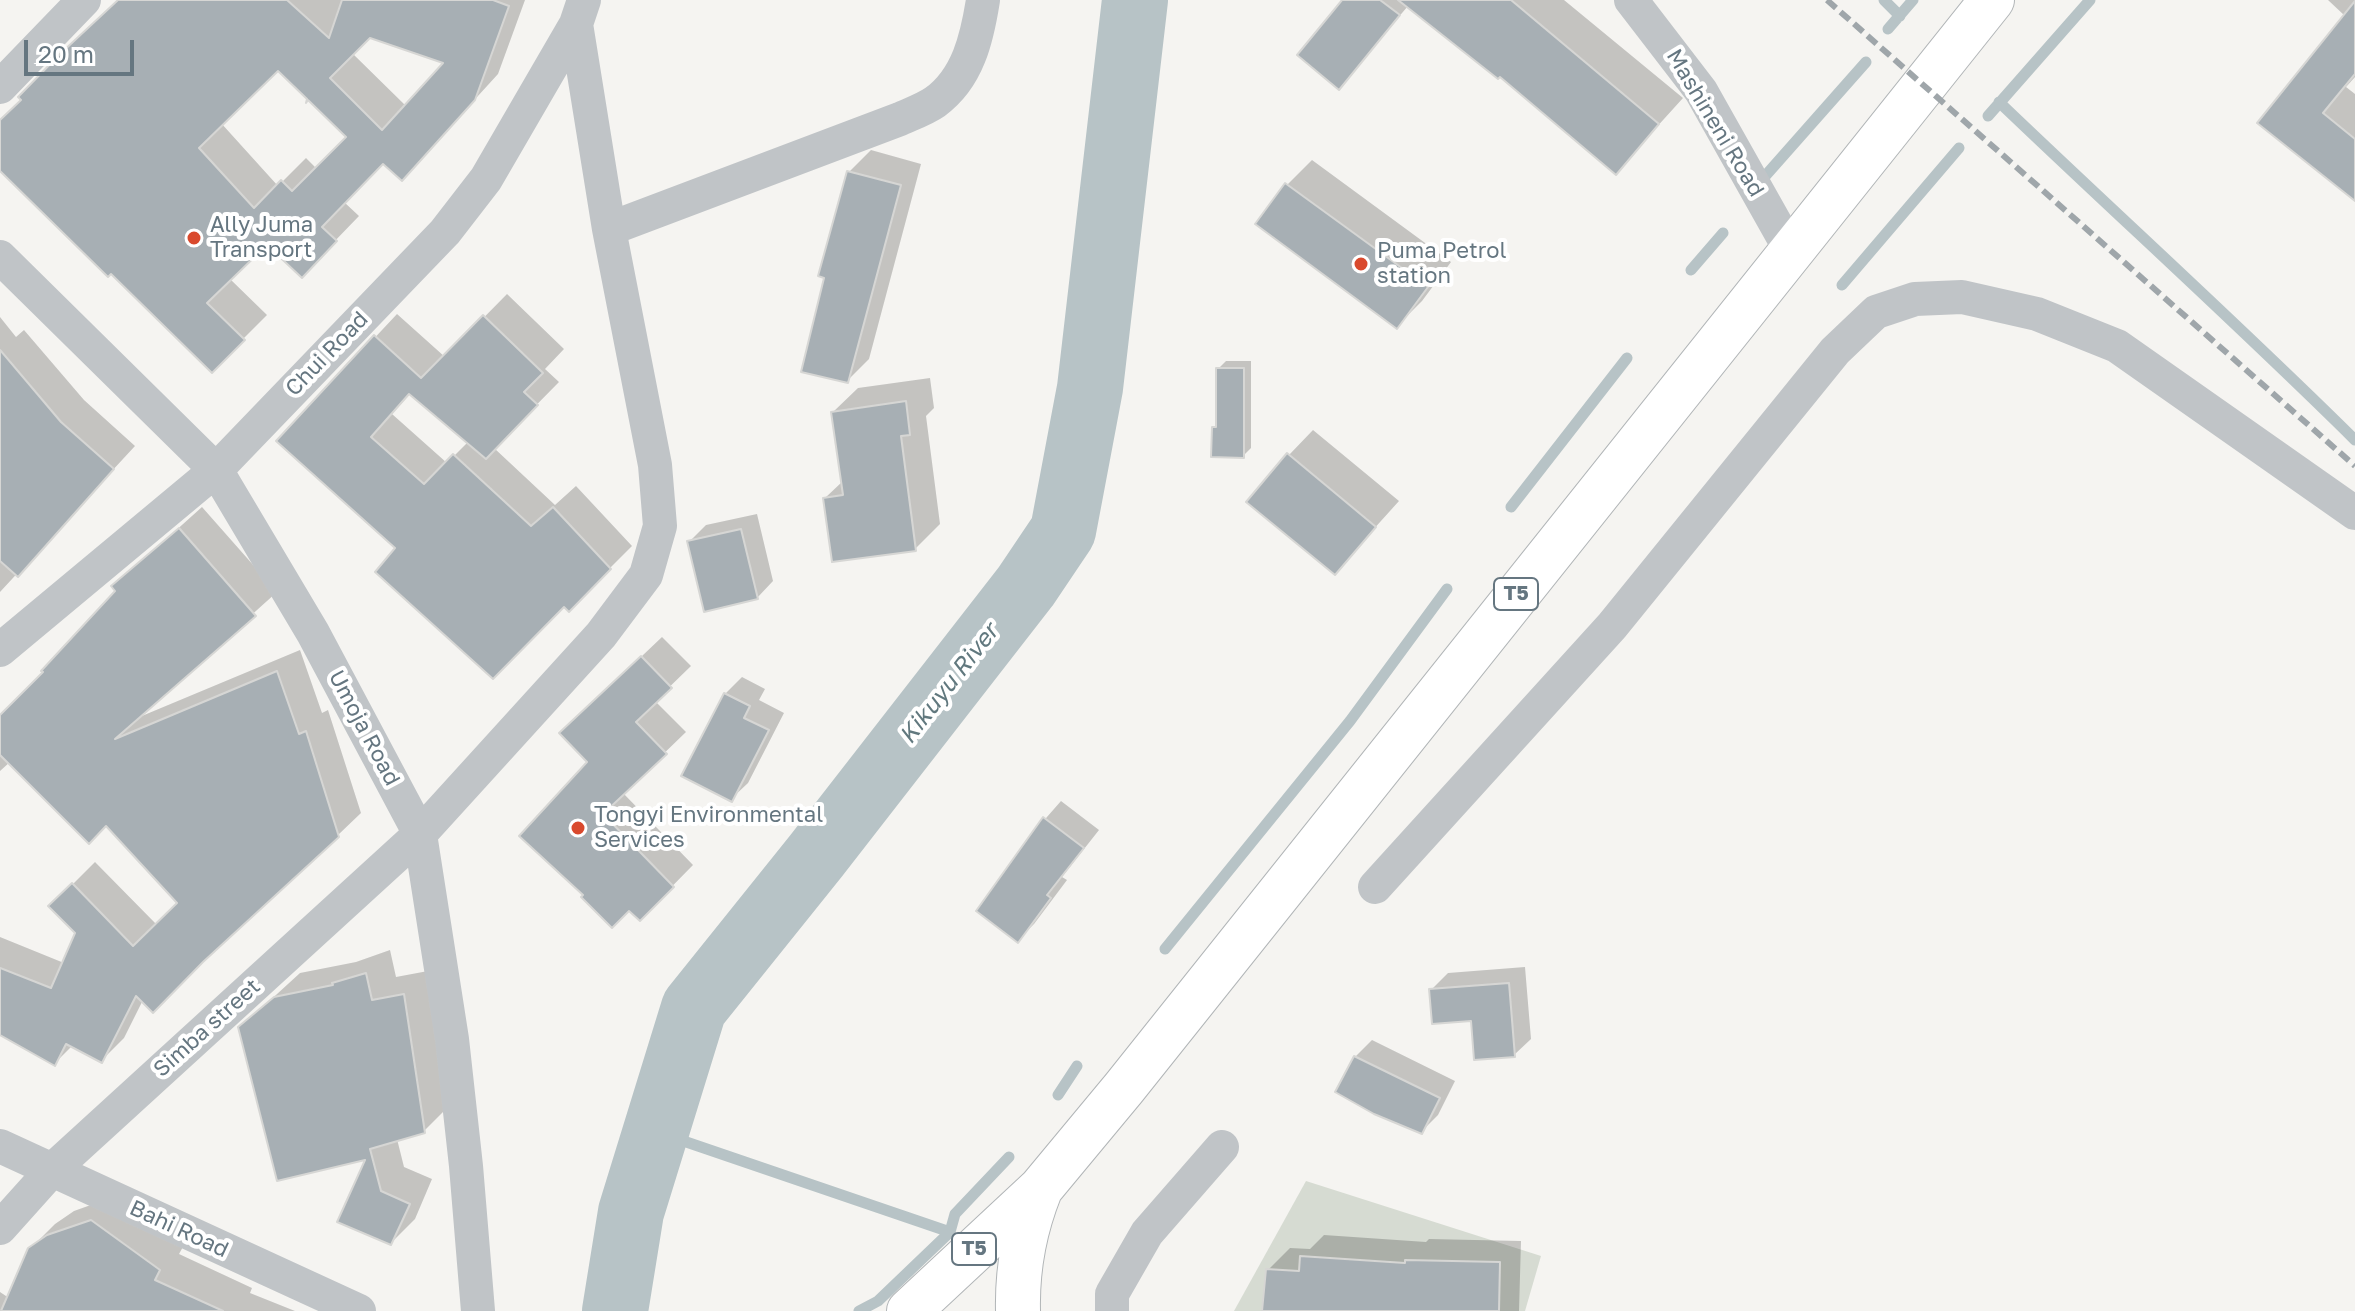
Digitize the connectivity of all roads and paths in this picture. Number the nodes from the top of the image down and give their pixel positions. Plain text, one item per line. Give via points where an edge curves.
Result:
1 (84, 0) edge
2 (983, 0) edge
3 (1631, 0) edge
4 (1992, 0) edge
5 (580, 12) edge
6 (0, 87) edge
7 (609, 229) junction
8 (1791, 251) junction
9 (0, 257) edge
10 (216, 470) junction
11 (2355, 513) edge
12 (0, 650) edge
13 (420, 834) junction
14 (1375, 887) dead end
15 (0, 1146) edge
16 (1222, 1147) dead end
17 (52, 1170) junction
18 (1041, 1188) junction
19 (0, 1228) edge
20 (359, 1311) edge
21 (478, 1311) edge
22 (909, 1311) edge
23 (1018, 1311) edge
24 (1112, 1311) edge

1 - 6 street
2 - 7 street via 972,54 935,102
3 - 8 street, Mashineni Road via 1701,91
4 - 8 highway, T5
5 - 7 street, Simba street
5 - 10 street, Chui Road via 486,179 445,232
7 - 13 street, Simba street via 655,465 660,526 646,575 601,635
8 - 18 highway, T5
9 - 10 street, Umoja Road
10 - 12 street, Chui Road
10 - 13 street, Umoja Road via 313,633
11 - 14 street via 2117,346 2037,314 1962,297 1915,299 1876,312 1835,351 1612,626
13 - 17 street, Simba street
13 - 21 street, Umoja Road via 452,1039
15 - 17 street, Bahi Road
16 - 24 street via 1147,1233 1112,1294
17 - 19 street, Simba street
17 - 20 street, Bahi Road
18 - 22 highway, T5
18 - 23 highway, T5 via 1026,1224 1017,1278

